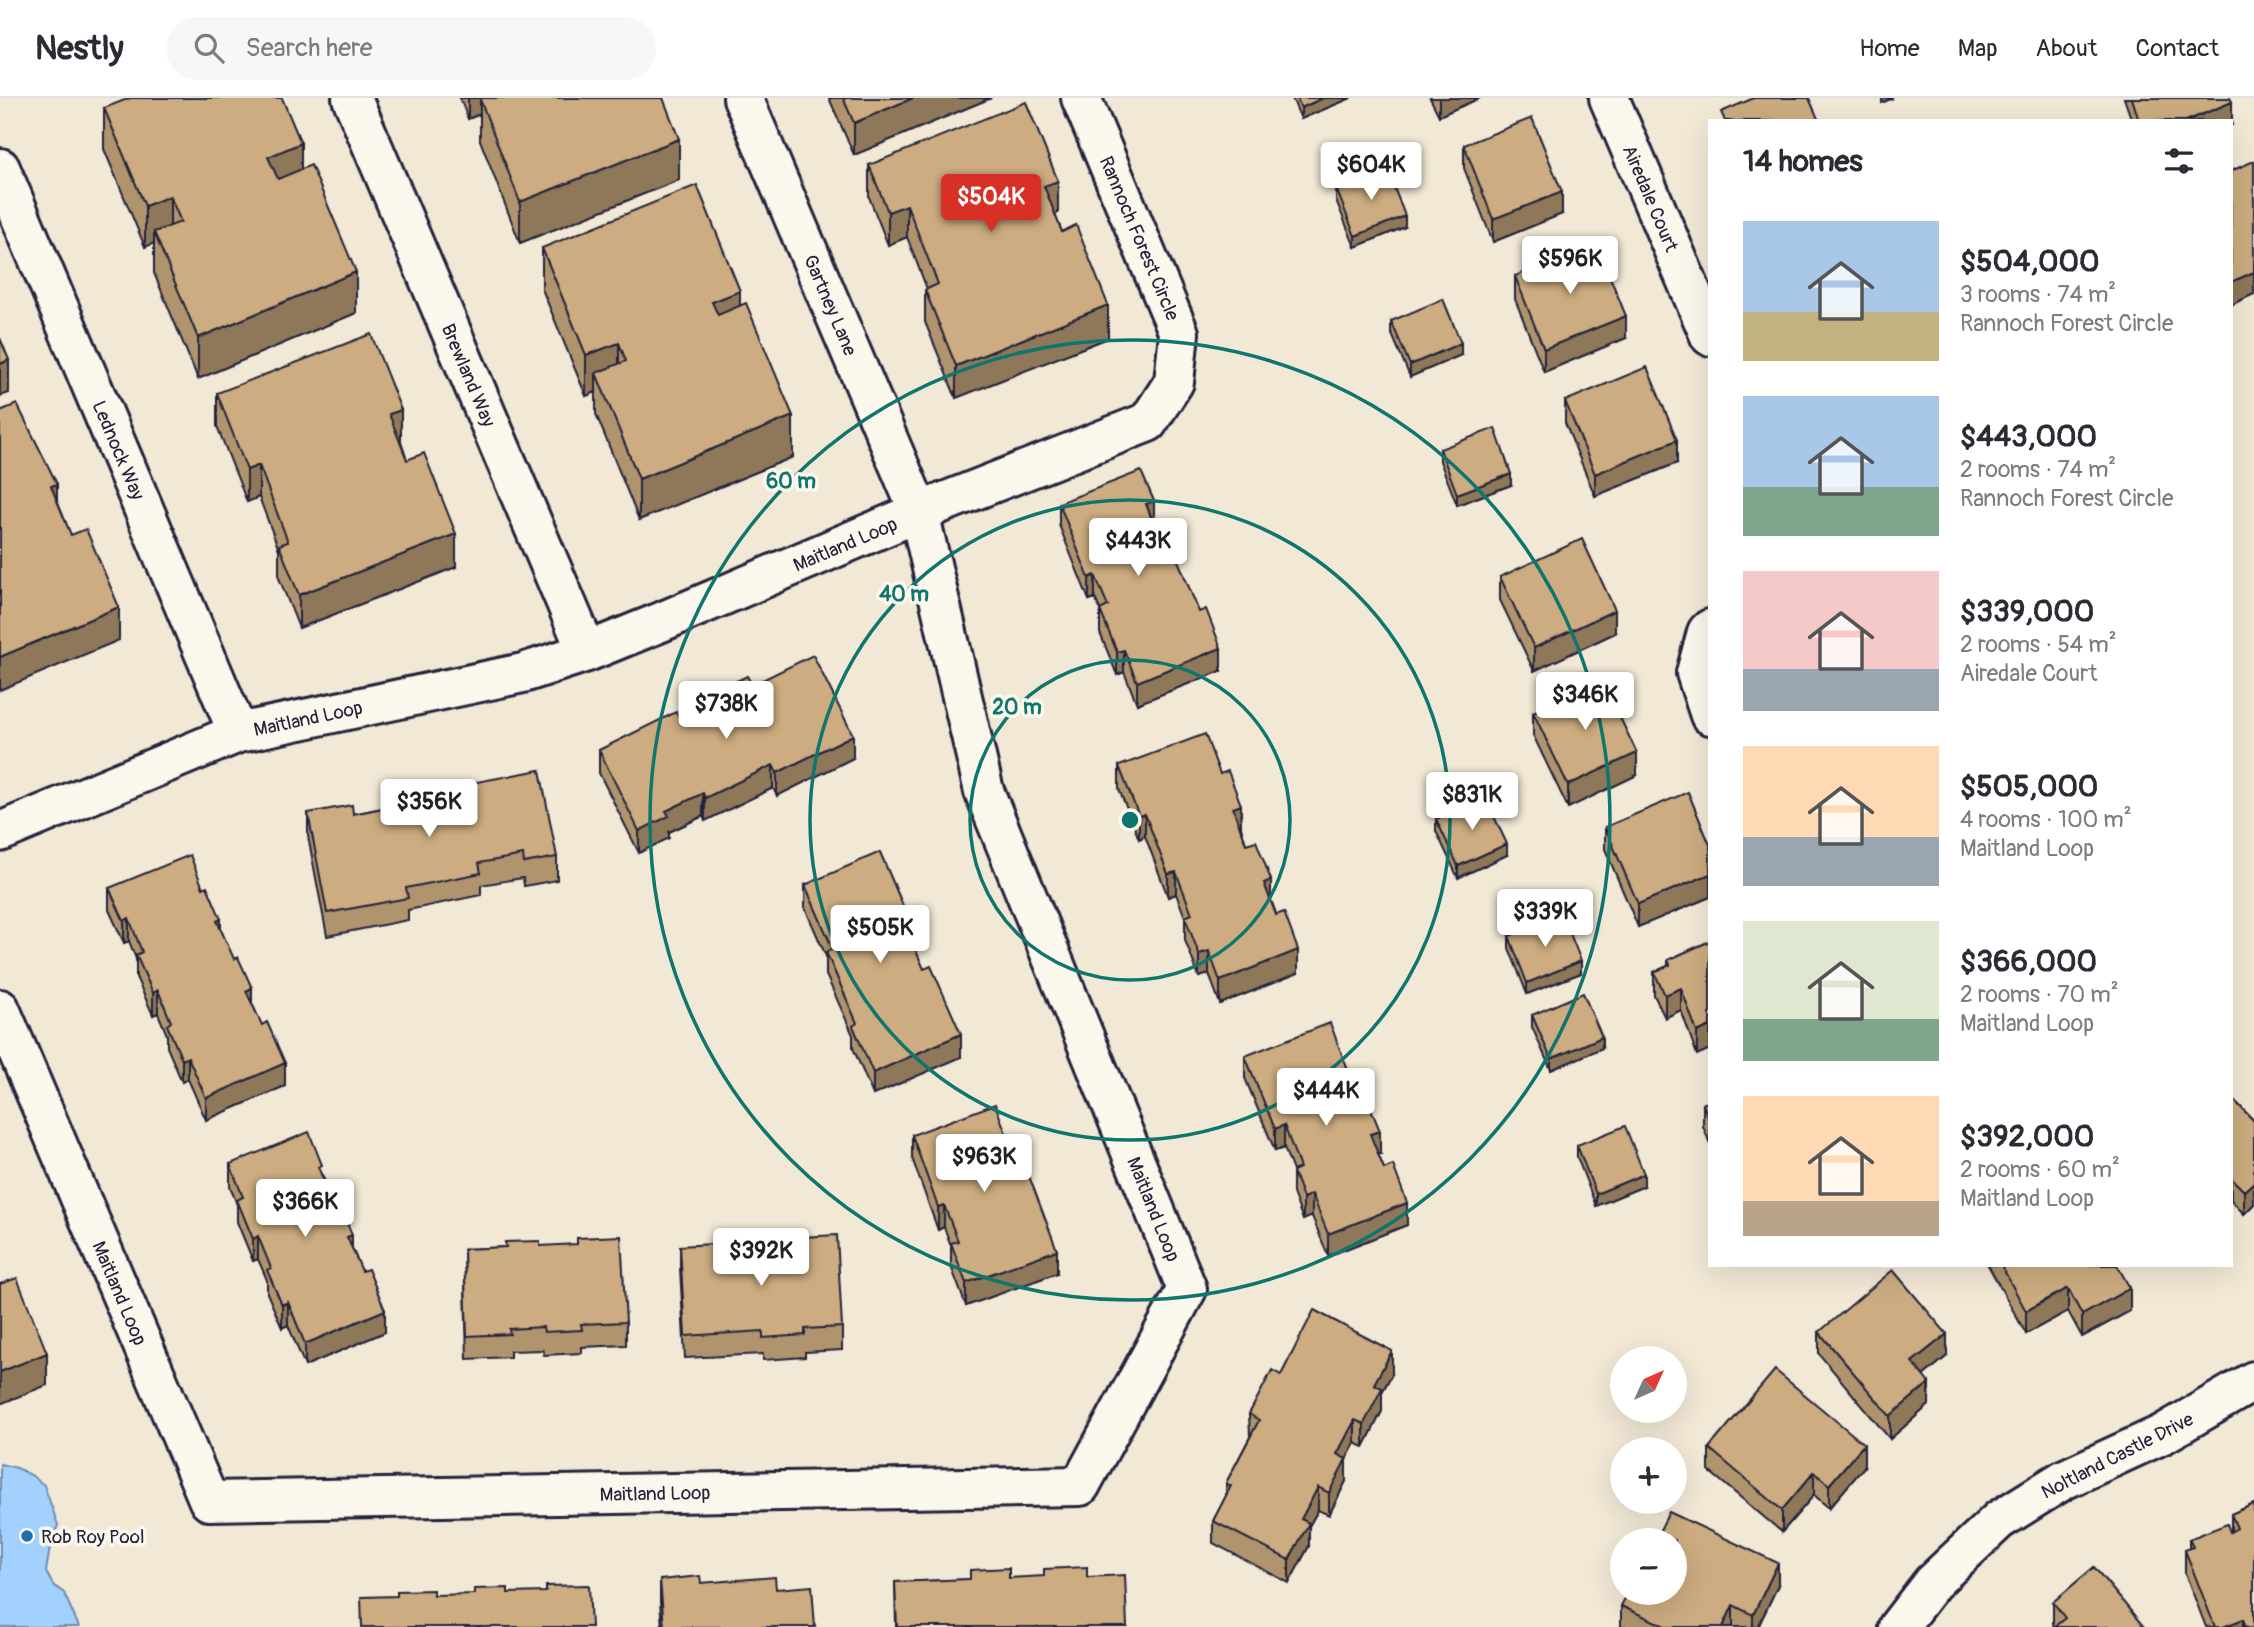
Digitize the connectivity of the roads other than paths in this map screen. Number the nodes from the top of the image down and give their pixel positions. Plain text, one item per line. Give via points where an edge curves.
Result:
1 (352, 98) edge
2 (743, 98) edge
3 (1081, 98) edge
4 (1609, 98) edge
5 (0, 168) edge
6 (1708, 331) edge
7 (919, 512) junction
8 (1708, 631) edge
9 (586, 652) junction
10 (1708, 709) edge
11 (238, 733) junction
12 (0, 832) edge
13 (0, 1009) edge
14 (2254, 1381) edge
15 (1898, 1627) edge

1 - 9 street, Brewland Way
2 - 7 street, Gartney Lane
3 - 7 street, Rannoch Forest Circle via 1179,332 1174,382 1148,422
4 - 6 street, Airedale Court
5 - 11 street, Lednock Way
7 - 9 street, Maitland Loop
7 - 13 street, Maitland Loop via 984,791 1187,1290 1080,1486 209,1501
8 - 10 street via 1696,673
9 - 11 street, Maitland Loop via 523,673
11 - 12 street, Maitland Loop
14 - 15 street, Noltland Castle Drive via 2164,1434 2063,1480 1999,1521 1932,1583

